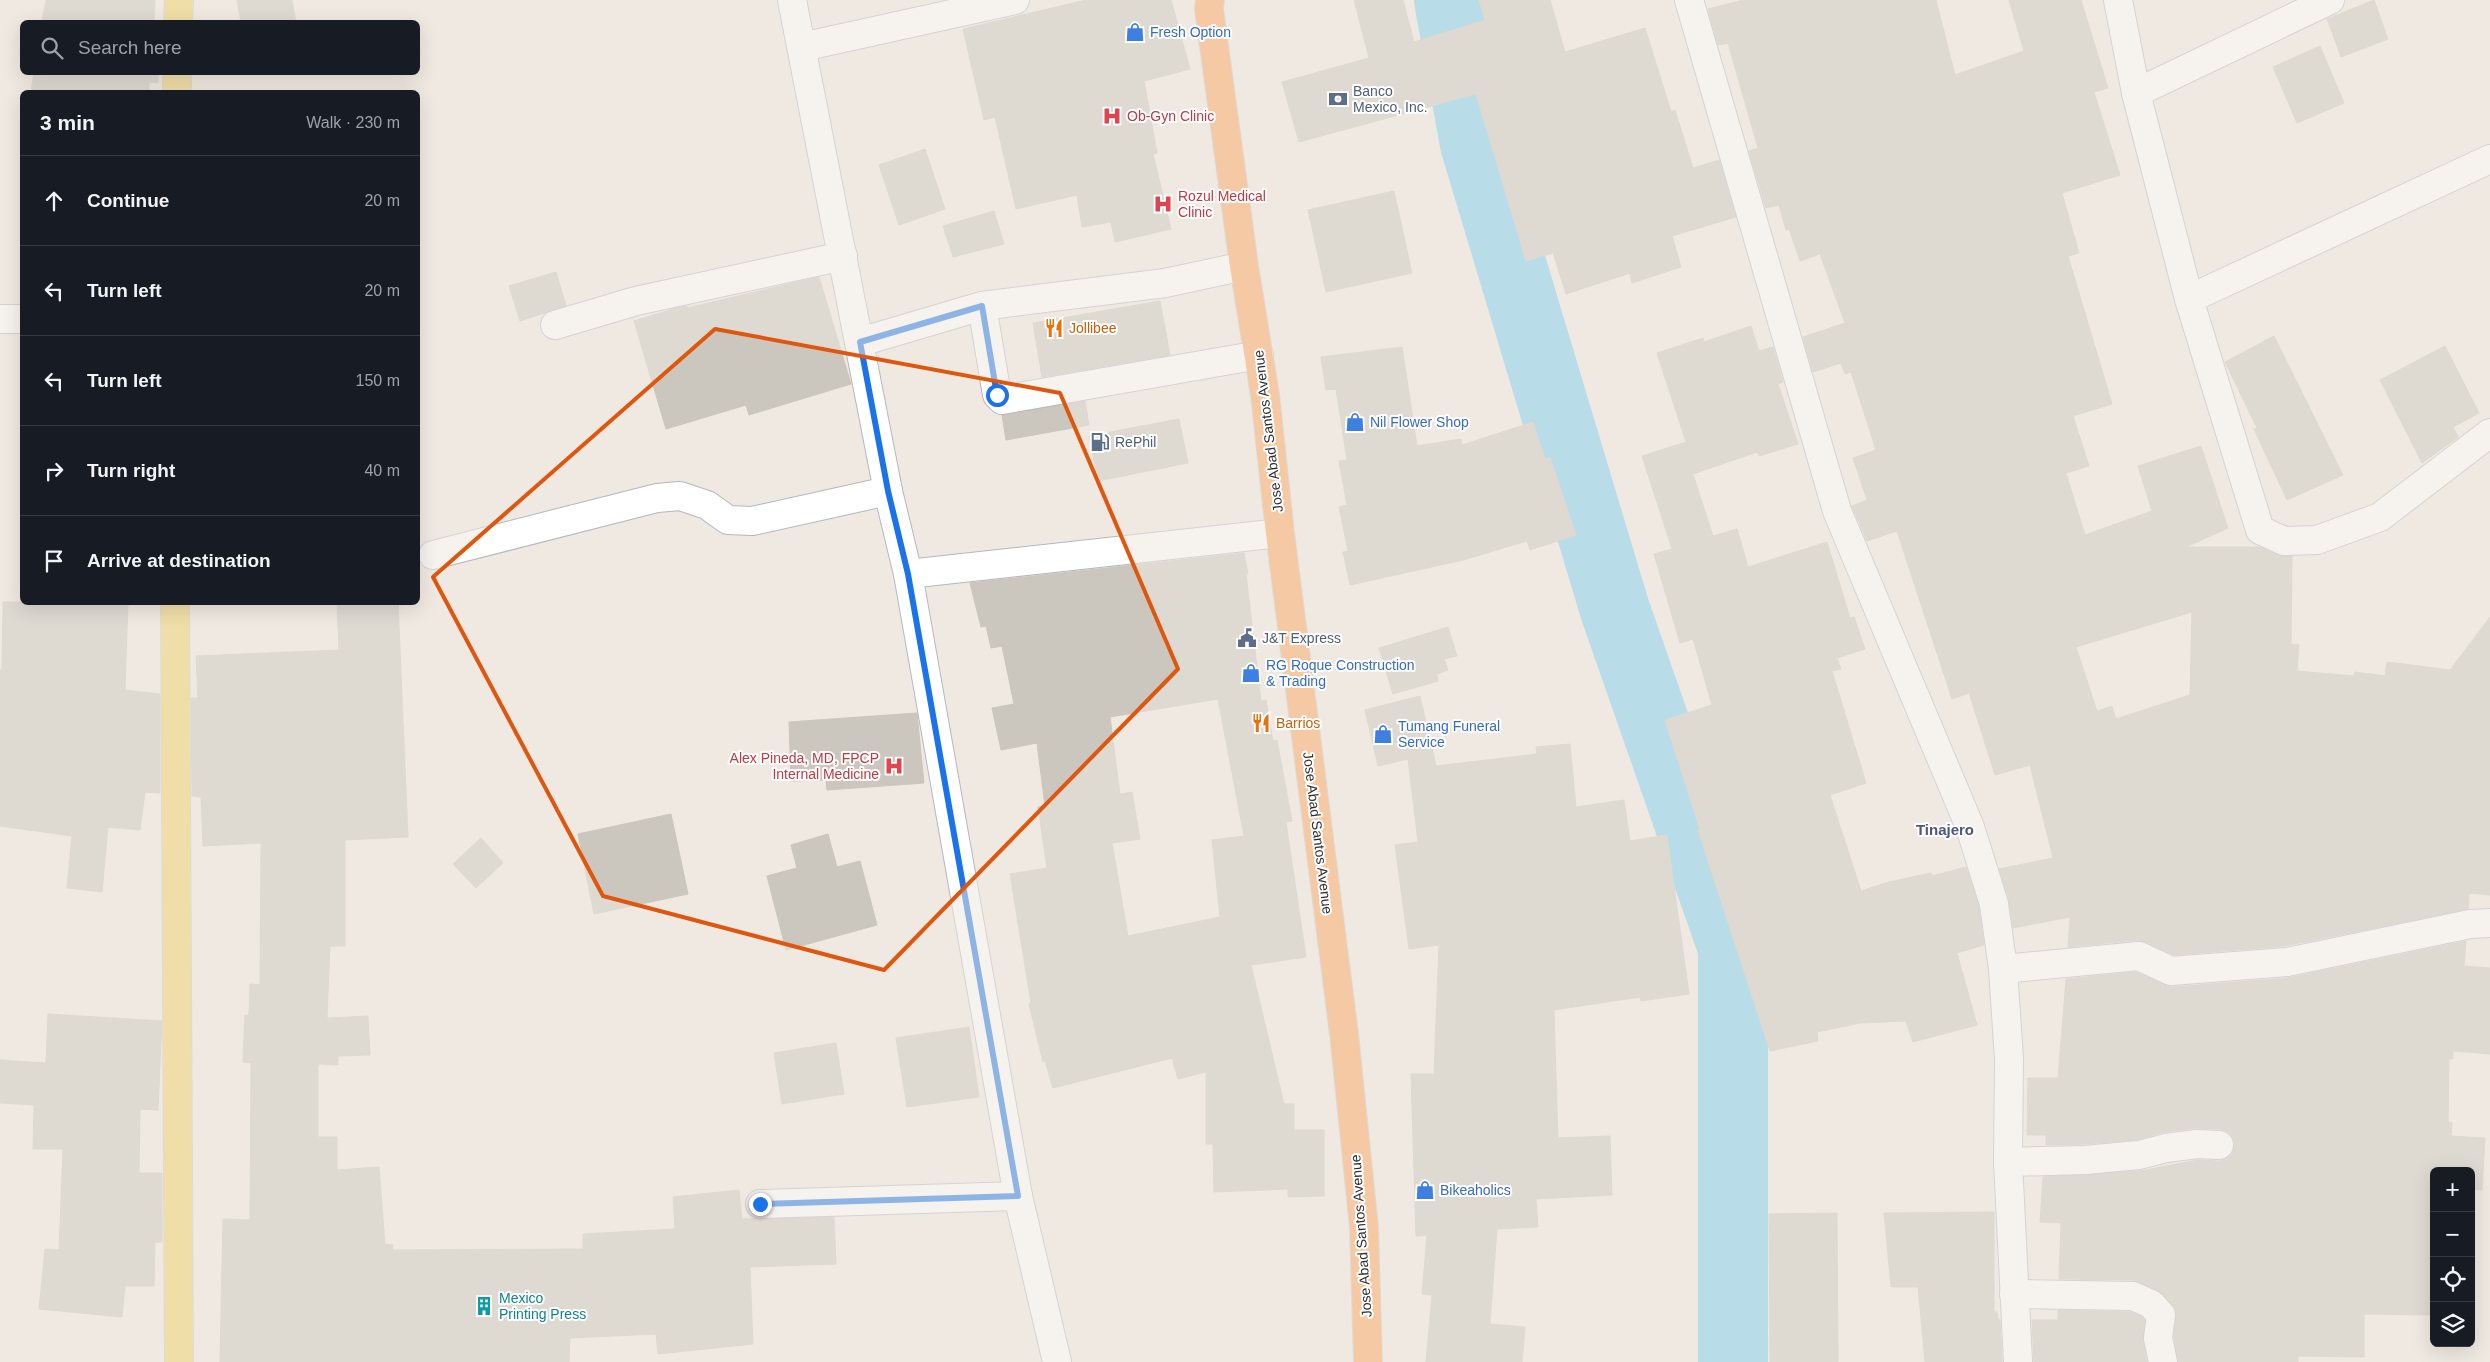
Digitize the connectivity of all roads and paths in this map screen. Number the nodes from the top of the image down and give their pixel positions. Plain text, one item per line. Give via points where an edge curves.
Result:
1 (179, 0) edge
2 (792, 0) edge
3 (1016, 0) edge
4 (1689, 0) edge
5 (2118, 0) edge
6 (2330, 0) edge
7 (1208, 3) edge
8 (178, 20) edge
9 (802, 48) junction
10 (178, 75) edge
11 (177, 90) edge
12 (2136, 93) junction
13 (2490, 159) edge
14 (842, 256) junction
15 (1244, 266) junction
16 (2189, 300) junction
17 (982, 306) junction
18 (0, 319) edge
19 (20, 319) edge
20 (555, 325) dead end
21 (860, 342) junction
22 (1259, 355) junction
23 (2490, 433) edge
24 (888, 491) junction
25 (1280, 533) junction
26 (432, 556) dead end
27 (908, 574) junction
28 (175, 605) edge
29 (2490, 923) edge
30 (2003, 969) junction
31 (2218, 1145) dead end
32 (2008, 1162) junction
33 (1018, 1196) junction
34 (760, 1204) dead end
35 (2014, 1294) junction
36 (178, 1362) edge
37 (1056, 1362) edge
38 (1368, 1362) edge
39 (2018, 1362) edge
40 (2163, 1362) edge

1 - 8 main road
2 - 9 street
3 - 9 street
4 - 30 street via 1837,511 1970,827 1994,904
5 - 12 street
6 - 12 street
7 - 15 highway, Jose Abad Santos Avenue
9 - 14 street
10 - 11 main road
12 - 16 street
13 - 16 street
14 - 20 street via 636,301
14 - 21 street
15 - 17 street via 1165,283
15 - 22 highway, Jose Abad Santos Avenue
16 - 23 street via 2260,530 2284,541 2317,540 2380,517
17 - 21 street
17 - 22 street via 997,395 1002,400
18 - 19 street
21 - 24 street
22 - 25 highway, Jose Abad Santos Avenue
24 - 26 street via 752,521 728,520 707,505 680,496 657,498
24 - 27 street
25 - 27 street
25 - 38 highway, Jose Abad Santos Avenue via 1344,1034 1364,1227
27 - 33 street
28 - 36 main road
29 - 30 street via 2470,924 2287,962 2170,971 2139,956
30 - 32 street via 2009,1059
31 - 32 street via 2197,1144 2139,1155 2085,1160
32 - 35 street
33 - 34 street
33 - 37 street
35 - 39 street
35 - 40 street via 2133,1296 2151,1304 2161,1314 2158,1338

